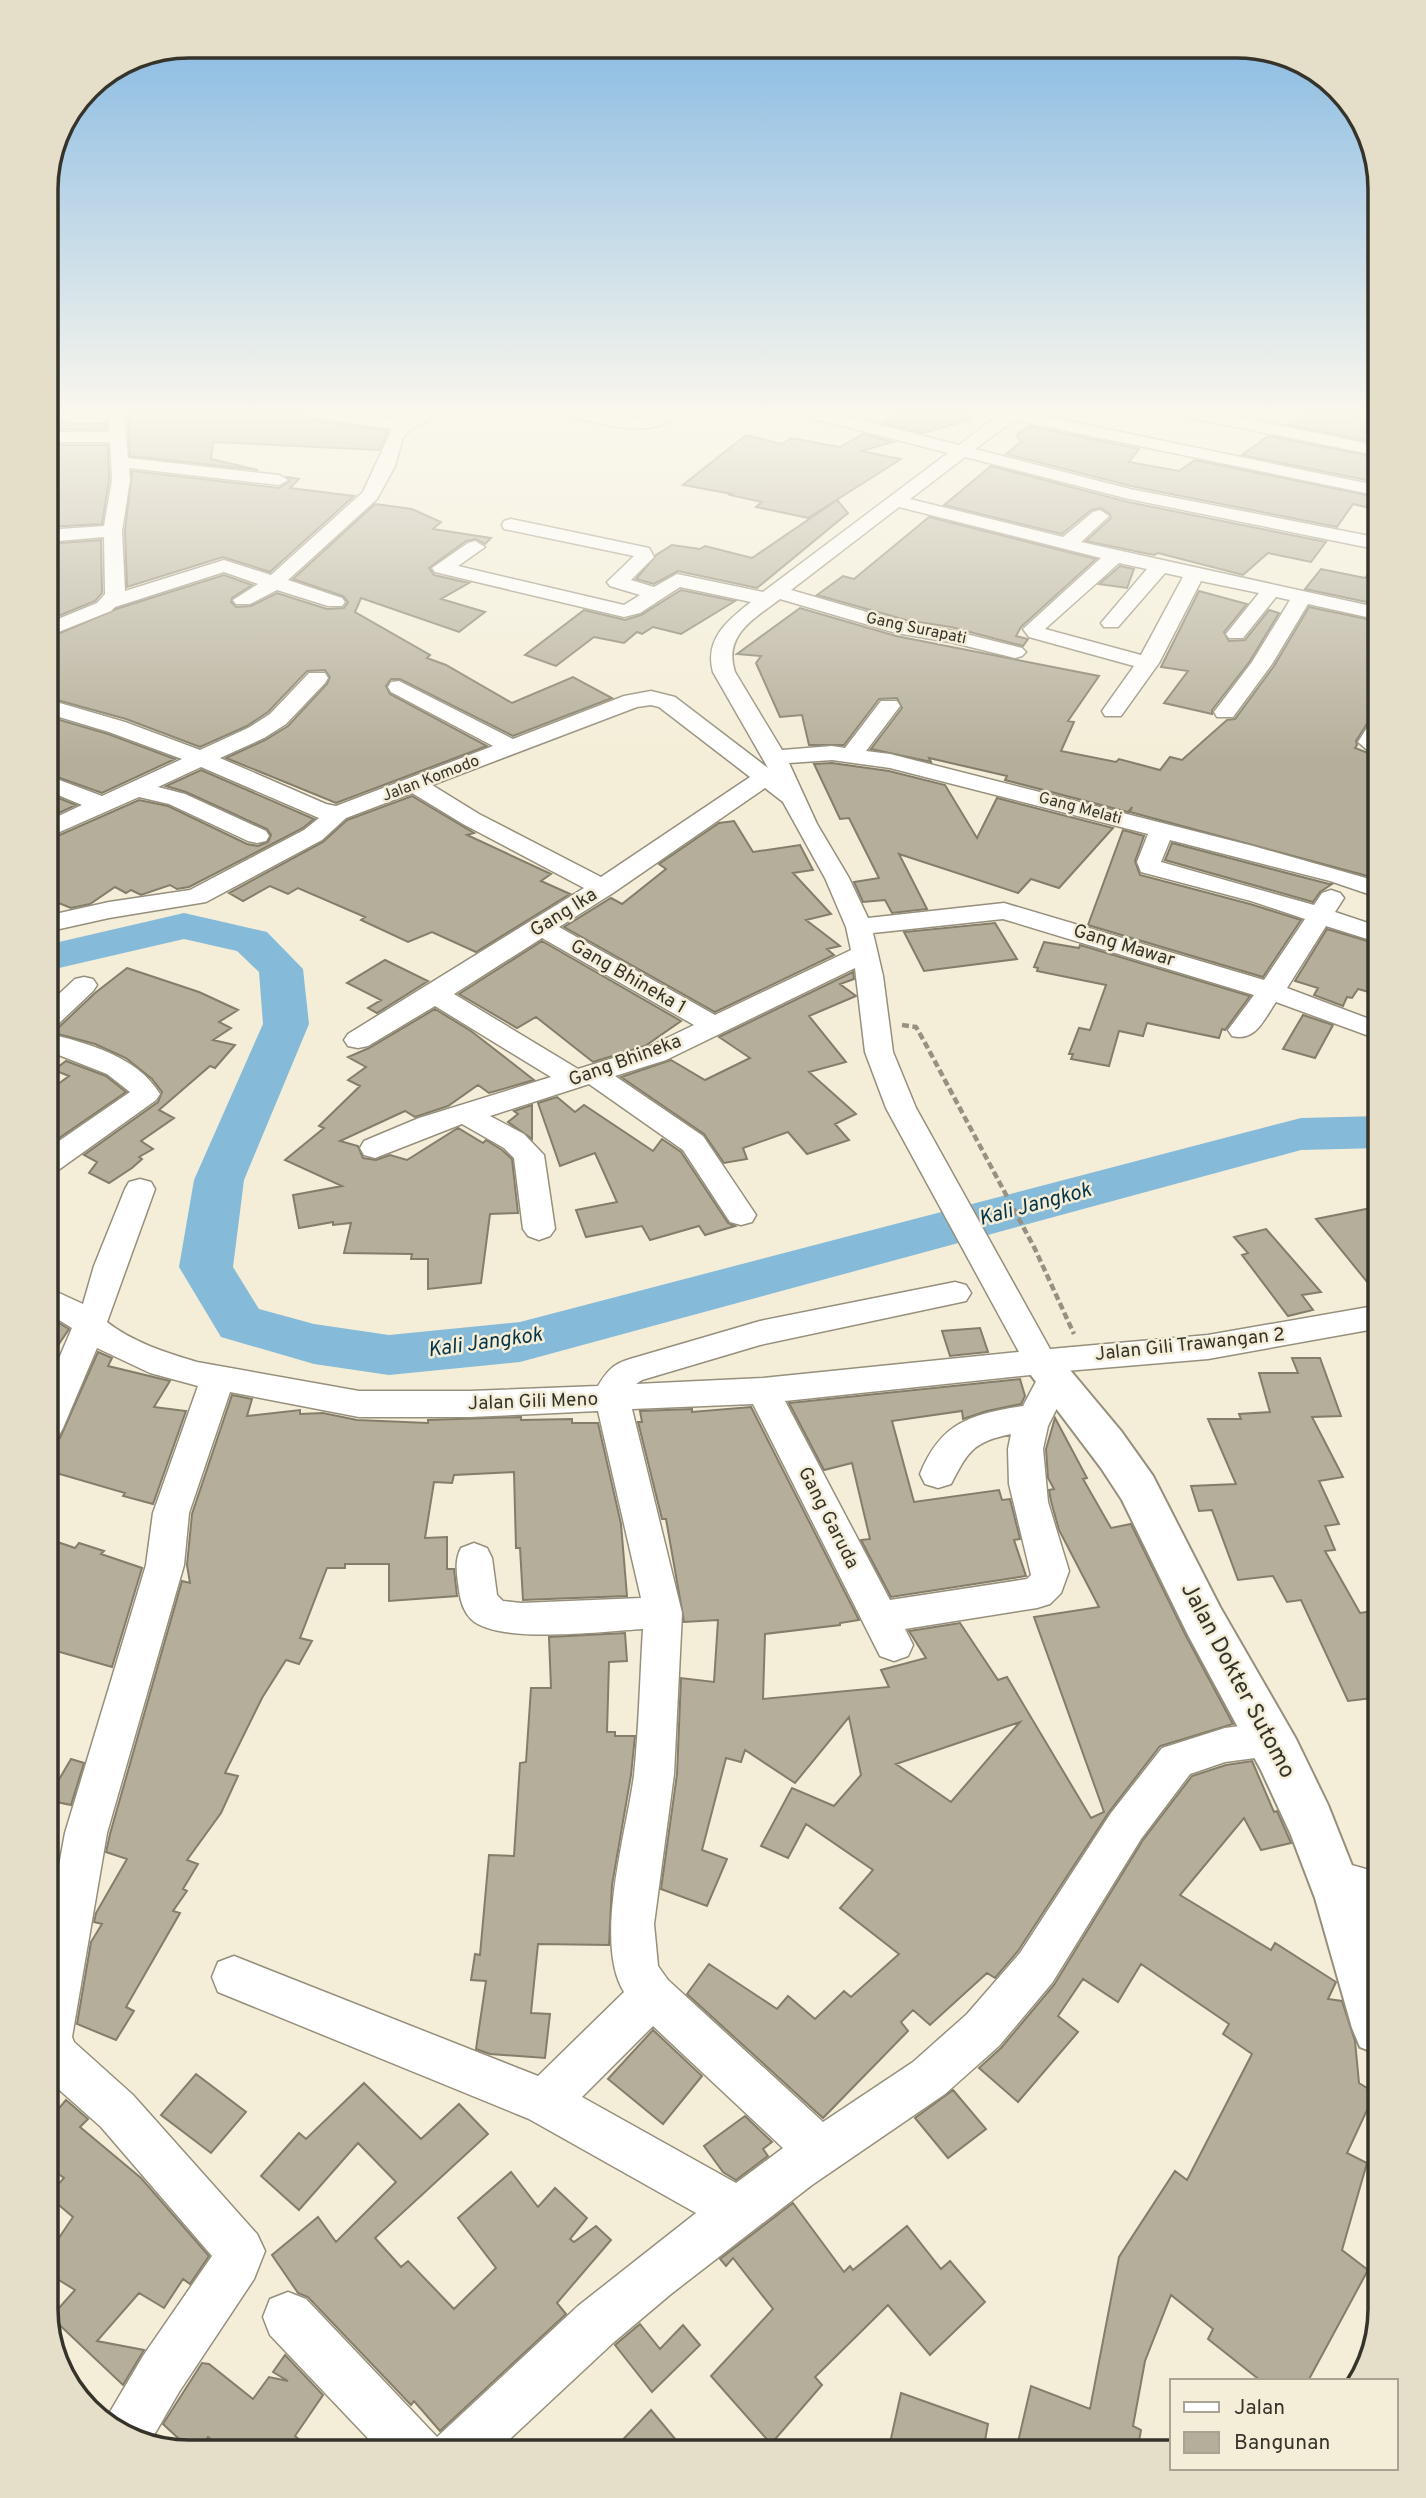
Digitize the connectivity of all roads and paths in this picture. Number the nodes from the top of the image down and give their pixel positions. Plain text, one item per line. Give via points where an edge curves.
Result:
1 (334, 529) edge
2 (528, 529) edge
3 (860, 529) edge
4 (1005, 529) edge
5 (1085, 529) edge
6 (1303, 529) edge
7 (113, 531) joint
8 (58, 535) edge
9 (1368, 541) edge
10 (1066, 544) junction
11 (475, 547) dead end
12 (1115, 556) junction
13 (1160, 566) junction
14 (1194, 574) junction
15 (274, 583) junction
16 (1271, 591) junction
17 (654, 593) junction
18 (772, 596) junction
19 (1302, 597) junction
20 (243, 600) dead end
21 (111, 602) junction
22 (335, 602) dead end
23 (1368, 611) edge
24 (1111, 623) dead end
25 (58, 626) edge
26 (1236, 635) dead end
27 (1016, 652) dead end
28 (1148, 663) junction
29 (317, 678) dead end
30 (400, 687) dead end
31 (889, 706) dead end
32 (58, 709) edge
33 (1113, 711) dead end
34 (1226, 712) dead end
35 (513, 748) junction
36 (852, 754) junction
37 (204, 758) junction
38 (770, 767) junction
39 (416, 786) junction
40 (58, 787) edge
41 (137, 789) junction
42 (103, 804) junction
43 (338, 813) junction
44 (58, 825) edge
45 (1162, 830) junction
46 (257, 836) dead end
47 (1344, 878) junction
48 (1368, 886) edge
49 (604, 888) junction
50 (1319, 914) junction
51 (58, 921) edge
52 (542, 928) junction
53 (1368, 930) edge
54 (862, 940) junction
55 (84, 985) dead end
56 (1271, 991) junction
57 (436, 995) junction
58 (58, 1009) edge
59 (874, 1021) junction
60 (715, 1026) junction
61 (1368, 1027) edge
62 (1242, 1030) dead end
63 (358, 1040) dead end
64 (58, 1045) edge
65 (585, 1078) junction
66 (465, 1114) junction
67 (375, 1148) dead end
68 (58, 1156) edge
69 (140, 1189) dead end
70 (741, 1214) dead end
71 (540, 1229) dead end
72 (955, 1293) dead end
73 (58, 1305) edge
74 (1368, 1319) edge
75 (89, 1326) junction
76 (218, 1378) junction
77 (1054, 1379) junction
78 (763, 1391) junction
79 (612, 1399) junction
80 (58, 1400) edge
81 (938, 1475) dead end
82 (474, 1558) dead end
83 (663, 1613) junction
84 (1270, 1740) junction
85 (1334, 1880) junction
86 (1368, 1889) edge
87 (234, 1977) dead end
88 (1368, 1984) edge
89 (58, 1987) edge
90 (652, 1995) junction
91 (58, 2059) edge
92 (545, 2102) junction
93 (821, 2152) junction
94 (739, 2211) junction
95 (288, 2317) dead end
96 (130, 2426) edge
97 (406, 2440) edge
98 (471, 2440) edge

1 - 15 street
2 - 17 street via 642,552 645,557 617,582
3 - 18 street
4 - 10 street
5 - 10 street
6 - 9 street
7 - 8 street
7 - 21 street via 115,595
10 - 12 street
11 - 17 street, Gang Surapati via 442,568 624,611
12 - 13 street
12 - 28 street via 1033,629
13 - 14 street
13 - 24 street
14 - 16 street
14 - 28 street
15 - 20 street
15 - 21 street via 224,566
15 - 22 street
16 - 19 street
16 - 26 street
17 - 18 street, Gang Surapati via 682,580
18 - 27 street, Gang Surapati
18 - 38 street via 731,630 719,658
19 - 23 street
19 - 34 street
21 - 25 street
28 - 33 street
29 - 37 street via 278,719
30 - 35 street
31 - 36 street
32 - 37 street
35 - 38 street, Jalan Komodo via 632,701 654,698
35 - 39 street, Jalan Komodo
36 - 38 street, Gang Melati via 832,753
36 - 45 street, Gang Melati
37 - 41 street
37 - 43 street via 321,811
38 - 49 street, Gang Ika
38 - 54 street, Jalan Komodo via 837,878
39 - 43 street, Jalan Komodo
39 - 49 street
40 - 42 street
41 - 42 street
41 - 46 street via 177,799
42 - 44 street
43 - 51 street via 313,835 197,897
45 - 47 street, Gang Melati
45 - 50 street via 1150,867
47 - 48 street, Gang Melati
47 - 50 street
49 - 52 street, Gang Ika
50 - 53 street
50 - 56 street
52 - 57 street, Gang Ika
52 - 60 street, Gang Bhineka 1
54 - 56 street, Gang Mawar via 1004,911
54 - 59 street
54 - 60 street, Gang Bhineka
55 - 58 street
56 - 61 street, Gang Mawar
56 - 62 street
57 - 63 street, Gang Ika
57 - 65 street
59 - 77 street via 879,1052 901,1108 1017,1321
59 - 77 path via 916,1027 1035,1249
60 - 65 street, Gang Bhineka via 656,1054
64 - 68 street via 107,1063 143,1087 146,1094
65 - 66 street, Gang Bhineka
65 - 70 street via 650,1111 693,1143
66 - 67 street, Gang Bhineka
66 - 71 street via 514,1140 529,1155
69 - 75 street
72 - 79 street via 760,1333 630,1371 619,1379
73 - 75 street, Jalan Gili Meno
74 - 77 street, Jalan Gili Trawangan 2
75 - 76 street, Jalan Gili Meno via 153,1361
75 - 80 street
76 - 79 street, Jalan Gili Meno via 359,1404
76 - 89 street via 171,1513 165,1565 86,1833
77 - 78 street, Jalan Gili Meno
77 - 78 street, Gang Garuda via 1028,1434 1026,1460 1028,1487 1050,1571 1048,1582 1037,1593 886,1631
77 - 81 street via 994,1424 949,1450
77 - 84 main road, Jalan Dokter Sutomo via 1138,1488
78 - 79 street, Jalan Gili Meno
79 - 83 street
82 - 83 street via 480,1605 498,1617
83 - 90 street via 654,1774 632,1924 637,1972
84 - 85 main road, Jalan Dokter Sutomo
84 - 93 street via 1225,1745 1176,1761 1126,1826 1036,1968 983,2030 929,2078
85 - 86 street
85 - 88 main road, Jalan Dokter Sutomo
87 - 92 street
90 - 92 street
90 - 93 street
91 - 96 street via 117,2111 240,2251
92 - 94 street
93 - 94 street
94 - 98 street via 596,2324
95 - 97 street

